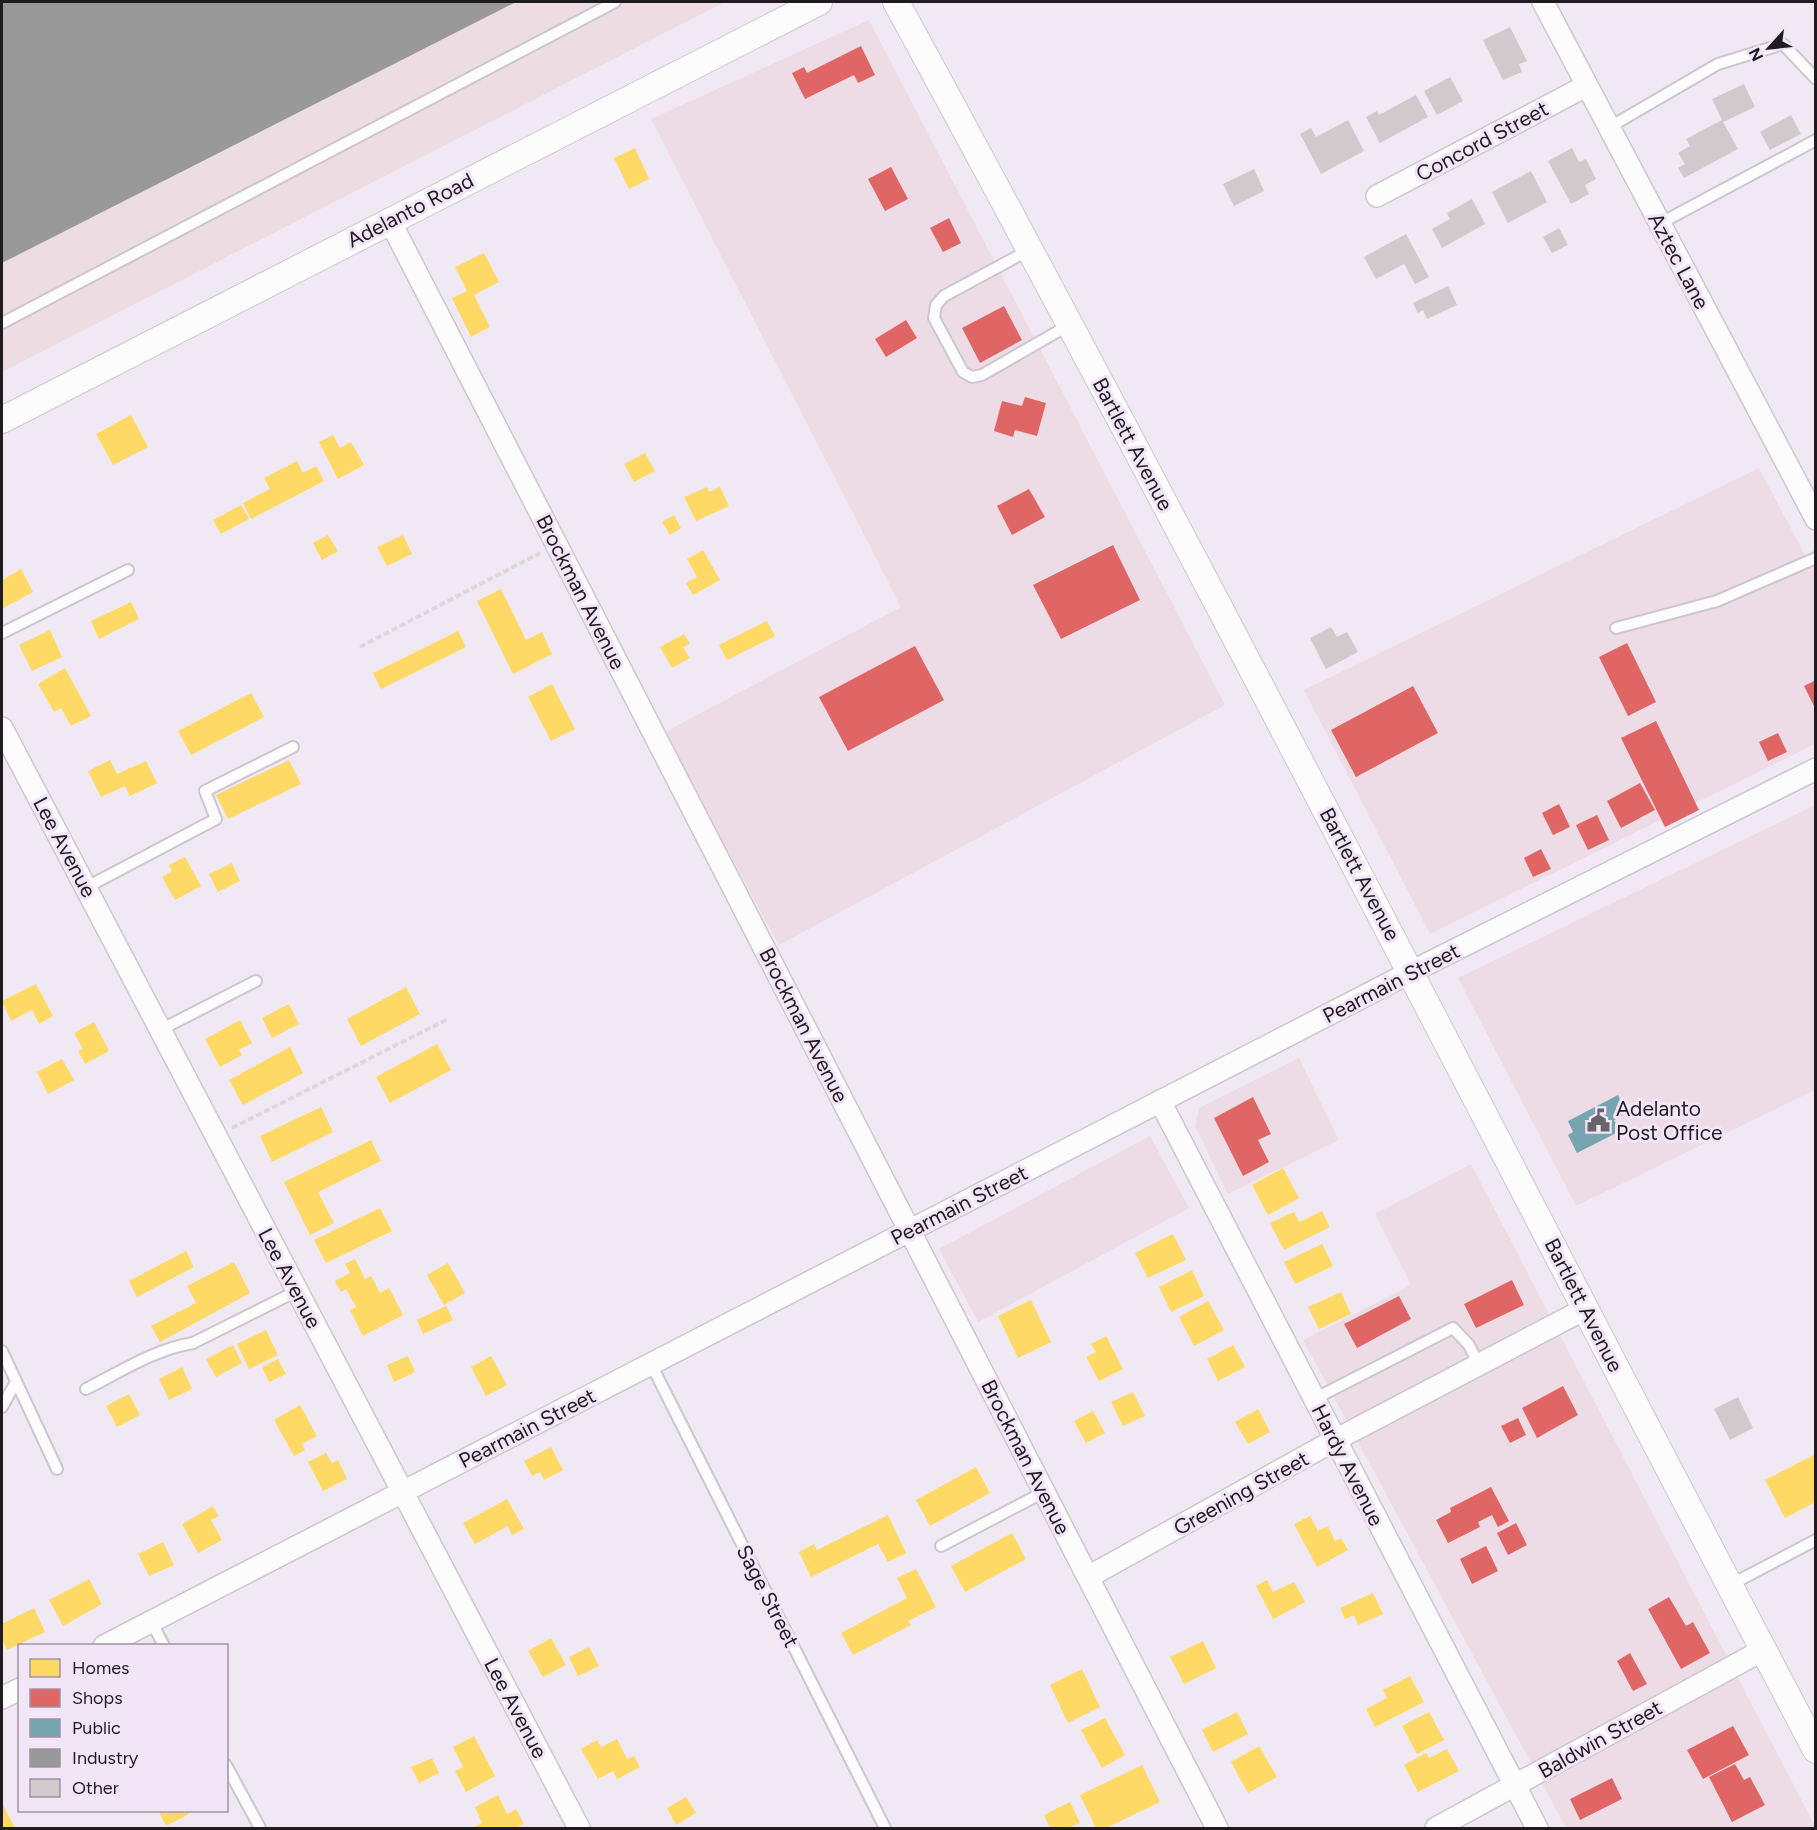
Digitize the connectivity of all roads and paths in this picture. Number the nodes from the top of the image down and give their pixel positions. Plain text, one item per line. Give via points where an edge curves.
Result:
1 (615, 2) edge
2 (819, 2) edge
3 (896, 2) edge
4 (1543, 2) edge
5 (1815, 79) edge
6 (1586, 86) junction
7 (1608, 128) junction
8 (1815, 140) edge
9 (1377, 196) dead end
10 (390, 221) junction
11 (1659, 224) junction
12 (1031, 249) junction
13 (2, 323) edge
14 (1071, 325) junction
15 (2, 420) edge
16 (1815, 519) edge
17 (557, 545) junction
18 (1815, 558) edge
19 (128, 570) dead end
20 (1616, 628) dead end
21 (2, 633) edge
22 (360, 647) dead end
23 (2, 728) edge
24 (293, 747) dead end
25 (1815, 769) edge
26 (86, 888) junction
27 (1411, 972) junction
28 (256, 981) dead end
29 (448, 1019) dead end
30 (160, 1030) junction
31 (1160, 1101) junction
32 (215, 1136) junction
33 (909, 1231) junction
34 (297, 1291) junction
35 (1585, 1309) junction
36 (2, 1351) edge
37 (651, 1364) junction
38 (1479, 1365) junction
39 (16, 1382) junction
40 (86, 1389) dead end
41 (1314, 1399) junction
42 (2, 1407) edge
43 (1335, 1440) junction
44 (57, 1469) dead end
45 (402, 1492) junction
46 (1044, 1492) junction
47 (1815, 1540) edge
48 (941, 1546) dead end
49 (1088, 1577) junction
50 (1730, 1585) junction
51 (151, 1621) junction
52 (108, 1644) edge
53 (163, 1644) edge
54 (1763, 1650) junction
55 (18, 1690) edge
56 (2, 1698) edge
57 (1815, 1750) edge
58 (228, 1769) edge
59 (1515, 1786) junction
60 (260, 1828) edge
61 (579, 1828) edge
62 (885, 1828) edge
63 (1217, 1828) edge
64 (1436, 1828) edge
65 (1537, 1828) edge

1 - 13 lane
2 - 10 street, Adelanto Road
3 - 12 street, Bartlett Avenue
4 - 6 street, Aztec Lane
5 - 7 lane via 1783,44 1718,63
6 - 7 street, Aztec Lane
6 - 9 street, Concord Street
7 - 11 street, Aztec Lane
8 - 11 lane
10 - 15 street, Adelanto Road
10 - 17 street, Brockman Avenue
11 - 16 street, Aztec Lane
12 - 14 street, Bartlett Avenue
12 - 14 lane via 944,296 936,305 934,318 963,372 972,377
14 - 27 street, Bartlett Avenue
17 - 22 path
17 - 33 street, Brockman Avenue
18 - 20 lane via 1717,601
19 - 21 lane
23 - 26 street, Lee Avenue
24 - 26 lane via 205,791 216,819
25 - 27 street, Pearmain Street
26 - 30 street, Lee Avenue
27 - 31 street, Pearmain Street
27 - 35 street, Bartlett Avenue
28 - 30 lane
29 - 32 path
30 - 32 street, Lee Avenue
31 - 33 street, Pearmain Street
31 - 41 street, Hardy Avenue
32 - 34 street, Lee Avenue
33 - 37 street, Pearmain Street
33 - 46 street, Brockman Avenue
34 - 40 lane via 193,1344 152,1356
34 - 45 street, Lee Avenue
35 - 38 street, Greening Street
35 - 50 street, Bartlett Avenue
36 - 39 lane
37 - 45 street, Pearmain Street
37 - 62 lane, Sage Street
38 - 41 lane via 1469,1345 1453,1328
38 - 43 street, Greening Street
39 - 42 lane
39 - 44 lane
41 - 43 street, Hardy Avenue
43 - 49 street, Greening Street
43 - 59 street, Hardy Avenue
45 - 51 street, Pearmain Street
45 - 61 street, Lee Avenue
46 - 48 lane
46 - 49 street, Brockman Avenue
47 - 50 lane
49 - 63 street, Brockman Avenue
50 - 54 street, Bartlett Avenue
51 - 52 street, Pearmain Street
51 - 53 lane
54 - 57 street, Bartlett Avenue
54 - 59 street, Baldwin Street
55 - 56 street
58 - 60 lane
59 - 64 street, Baldwin Street
59 - 65 street, Hardy Avenue

